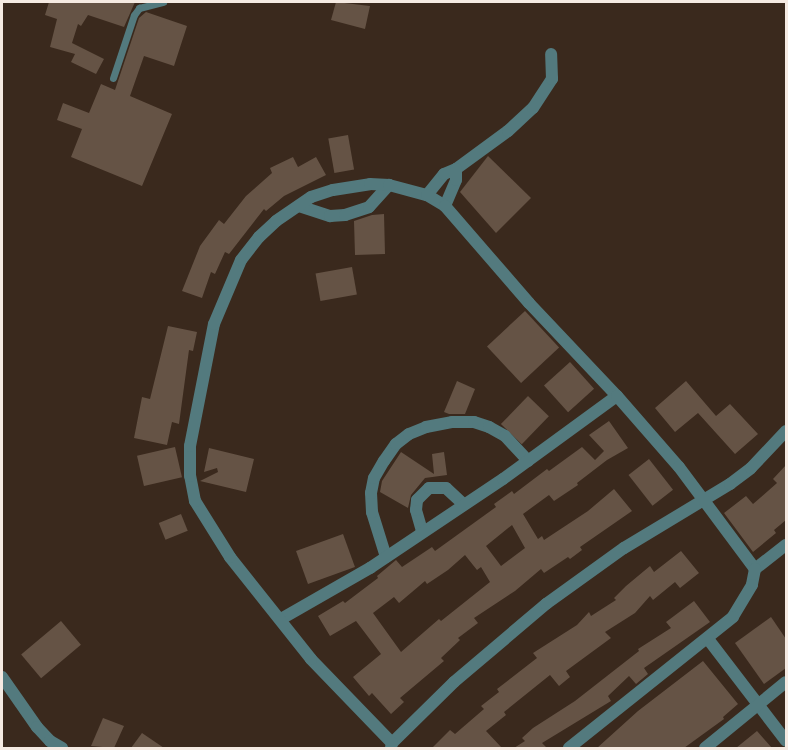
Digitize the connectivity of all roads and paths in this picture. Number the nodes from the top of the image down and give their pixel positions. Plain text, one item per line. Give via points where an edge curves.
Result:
1 (163, 2) edge
2 (551, 54) dead end
3 (113, 78) dead end
4 (456, 169) junction
5 (389, 185) junction
6 (427, 195) junction
7 (299, 206) junction
8 (445, 206) junction
9 (617, 396) junction
10 (786, 431) edge
11 (528, 461) junction
12 (705, 499) junction
13 (462, 504) junction
14 (422, 531) junction
15 (786, 545) edge
16 (386, 557) junction
17 (755, 569) junction
18 (281, 619) junction
19 (708, 639) junction
20 (2, 677) edge
21 (786, 682) edge
22 (759, 705) junction
23 (786, 741) edge
24 (391, 746) edge
25 (62, 748) edge
26 (569, 748) edge
27 (705, 748) edge

1 - 3 lane via 139,8 134,15
2 - 4 street via 552,79 533,108
4 - 6 street via 437,180
4 - 8 street via 456,180
5 - 6 street
5 - 7 street via 333,190 311,197
5 - 7 street via 369,207 345,215 330,216
6 - 8 street
7 - 18 street via 259,237 234,273 214,324 190,446 195,501 230,556
8 - 9 street
9 - 11 street
9 - 12 street
10 - 12 street via 751,468
11 - 13 street
11 - 16 street via 504,436 474,422 434,426 409,434 384,460 371,493 377,532
12 - 17 street
12 - 24 street via 565,589 462,675
13 - 14 street
13 - 14 street via 446,488 429,488 417,500
14 - 16 street
15 - 17 street
16 - 18 street
17 - 19 street via 740,609
18 - 24 street via 311,659
19 - 22 street
19 - 26 street
20 - 25 street via 37,727
21 - 22 street
22 - 23 street
22 - 27 street

